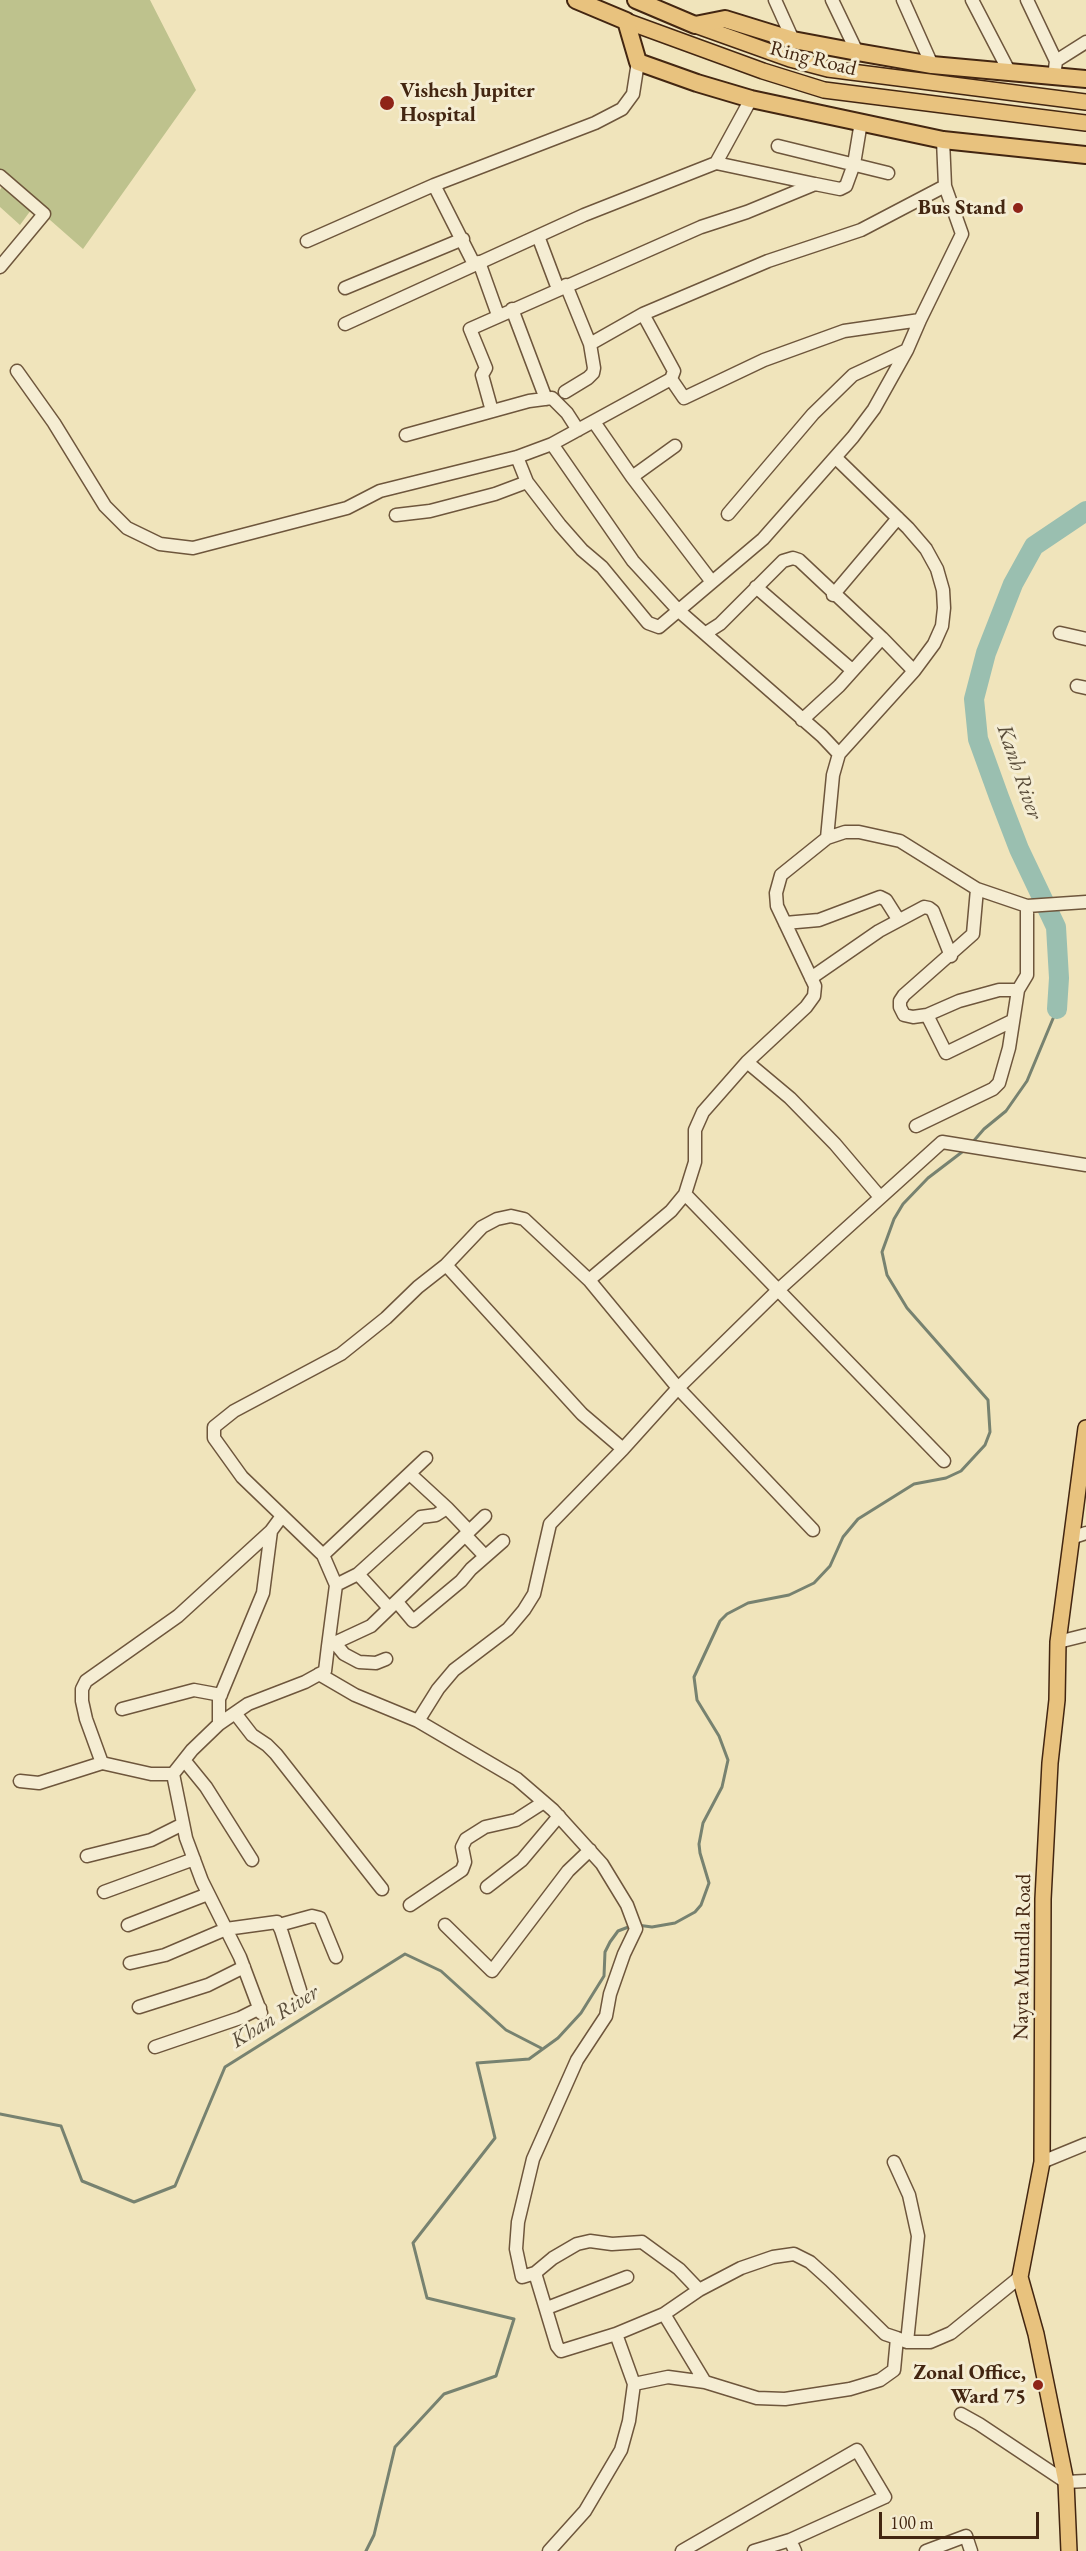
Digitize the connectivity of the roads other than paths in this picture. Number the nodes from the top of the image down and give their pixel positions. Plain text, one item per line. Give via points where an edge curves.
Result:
1 (576, 0) edge
2 (636, 0) edge
3 (775, 0) edge
4 (832, 0) edge
5 (903, 0) edge
6 (972, 0) edge
7 (1027, 0) edge
8 (626, 21) junction
9 (695, 25) junction
10 (793, 40) junction
11 (1086, 42) edge
12 (857, 52) junction
13 (638, 62) junction
14 (933, 65) junction
15 (1055, 69) junction
16 (1010, 73) junction
17 (1086, 79) edge
18 (751, 99) junction
19 (1086, 102) edge
20 (861, 122) junction
21 (1086, 123) edge
22 (943, 140) junction
23 (778, 146) dead end
24 (1081, 155) edge
25 (716, 163) junction
26 (854, 164) junction
27 (888, 172) dead end
28 (0, 176) edge
29 (815, 184) junction
30 (434, 185) junction
31 (945, 186) junction
32 (538, 236) junction
33 (463, 239) junction
34 (307, 241) dead end
35 (477, 263) junction
36 (0, 267) edge
37 (562, 287) junction
38 (345, 288) dead end
39 (512, 309) junction
40 (643, 314) junction
41 (498, 315) junction
42 (920, 320) junction
43 (345, 324) dead end
44 (590, 344) junction
45 (907, 350) junction
46 (17, 371) dead end
47 (671, 379) junction
48 (565, 392) dead end
49 (546, 399) junction
50 (492, 411) junction
51 (594, 422) junction
52 (578, 430) junction
53 (406, 435) dead end
54 (552, 444) junction
55 (675, 446) dead end
56 (517, 457) junction
57 (836, 458) junction
58 (632, 477) junction
59 (527, 482) junction
60 (396, 514) dead end
61 (728, 514) dead end
62 (898, 518) junction
63 (712, 582) junction
64 (756, 587) junction
65 (833, 595) junction
66 (679, 611) junction
67 (706, 633) junction
68 (1060, 633) dead end
69 (882, 638) junction
70 (1086, 639) edge
71 (852, 670) junction
72 (914, 671) junction
73 (802, 720) junction
74 (837, 759) junction
75 (836, 834) junction
76 (977, 889) junction
77 (1086, 902) edge
78 (1027, 906) junction
79 (898, 919) junction
80 (785, 923) junction
81 (951, 956) junction
82 (811, 978) junction
83 (1018, 990) junction
84 (927, 1015) junction
85 (1012, 1021) junction
86 (747, 1062) junction
87 (916, 1126) dead end
88 (1086, 1165) edge
89 (685, 1194) junction
90 (880, 1197) junction
91 (446, 1266) junction
92 (589, 1280) junction
93 (777, 1291) junction
94 (678, 1388) junction
95 (1086, 1428) edge
96 (623, 1449) junction
97 (426, 1458) dead end
98 (944, 1461) dead end
99 (410, 1474) junction
100 (447, 1508) junction
101 (282, 1516) junction
102 (485, 1516) dead end
103 (813, 1530) dead end
104 (271, 1531) junction
105 (467, 1533) junction
106 (1086, 1533) edge
107 (1071, 1538) junction
108 (503, 1540) dead end
109 (323, 1555) junction
110 (485, 1556) junction
111 (358, 1574) junction
112 (336, 1585) junction
113 (393, 1605) junction
114 (1086, 1635) edge
115 (1058, 1642) junction
116 (331, 1645) junction
117 (387, 1659) dead end
118 (319, 1674) junction
119 (221, 1695) junction
120 (122, 1709) dead end
121 (235, 1713) junction
122 (418, 1720) junction
123 (219, 1724) junction
124 (184, 1760) junction
125 (102, 1763) junction
126 (173, 1774) junction
127 (20, 1781) dead end
128 (544, 1802) junction
129 (559, 1816) junction
130 (183, 1824) junction
131 (590, 1850) junction
132 (87, 1856) dead end
133 (194, 1860) junction
134 (252, 1860) dead end
135 (487, 1887) dead end
136 (382, 1889) dead end
137 (104, 1892) dead end
138 (208, 1894) junction
139 (410, 1905) dead end
140 (128, 1925) dead end
141 (279, 1925) junction
142 (445, 1925) dead end
143 (226, 1929) junction
144 (336, 1958) dead end
145 (130, 1963) dead end
146 (244, 1967) junction
147 (300, 1990) dead end
148 (139, 2007) dead end
149 (155, 2047) dead end
150 (1086, 2144) edge
151 (894, 2162) dead end
152 (1042, 2162) junction
153 (536, 2273) junction
154 (627, 2277) dead end
155 (1020, 2277) junction
156 (699, 2290) junction
157 (547, 2308) junction
158 (664, 2314) junction
159 (616, 2334) junction
160 (906, 2341) junction
161 (705, 2382) junction
162 (634, 2384) junction
163 (961, 2414) dead end
164 (1086, 2481) edge
165 (1066, 2482) junction
166 (793, 2545) edge
167 (549, 2551) edge
168 (682, 2551) edge
169 (754, 2551) edge
170 (926, 2551) edge
171 (971, 2551) edge
172 (1069, 2551) edge

1 - 8 highway, Ring Road
2 - 9 highway, Ring Road
3 - 10 street
4 - 12 street
5 - 14 street
6 - 16 street
7 - 15 street
8 - 13 highway
8 - 21 main road, Ring Road via 824,90
9 - 10 highway via 725,19
9 - 19 main road, Ring Road via 828,69
10 - 12 highway
11 - 15 street
12 - 14 highway
13 - 18 highway
13 - 30 street via 633,94 622,109
14 - 16 highway
15 - 16 highway
15 - 17 highway
18 - 20 highway
18 - 25 street
20 - 22 highway
20 - 26 street
22 - 24 highway
22 - 31 street
23 - 26 street
25 - 29 street
25 - 32 street
26 - 27 street
26 - 29 street via 846,186 840,189
28 - 36 street via 44,214
29 - 37 street
30 - 33 street
30 - 34 street
31 - 40 street via 861,230 768,261
31 - 42 street via 962,234
32 - 35 street
32 - 37 street
33 - 35 street
33 - 38 street
35 - 41 street
35 - 43 street
37 - 39 street
37 - 44 street
39 - 41 street
39 - 49 street
40 - 44 street
40 - 47 street via 674,371
41 - 50 street via 470,329 486,368 482,375
42 - 45 street
42 - 47 street via 844,331 764,360 684,398
44 - 48 street via 593,373
45 - 57 street via 874,409
45 - 61 street via 853,375 813,414
46 - 56 street via 105,506 127,528 159,544 193,548 347,508 380,491
47 - 51 street
49 - 50 street
49 - 52 street via 552,398 567,412
50 - 53 street
51 - 52 street
51 - 58 street
52 - 54 street
54 - 56 street
54 - 66 street via 633,561
55 - 58 street
56 - 59 street
57 - 62 street
57 - 63 street via 763,539
58 - 63 street
59 - 60 street via 430,511
59 - 66 street via 648,623 659,627
62 - 65 street
62 - 72 street via 926,549 943,590 942,626
63 - 66 street
64 - 65 street via 783,561 793,558
64 - 67 street
64 - 71 street
65 - 69 street
66 - 67 street
67 - 73 street
68 - 70 street
69 - 71 street
69 - 72 street
71 - 73 street
72 - 74 street
73 - 74 street
74 - 75 street
75 - 76 street via 859,832 900,841
75 - 80 street via 781,875 777,906
76 - 78 street
76 - 81 street via 974,934
77 - 78 street
78 - 83 street via 1028,975
79 - 80 street via 880,897 819,920
79 - 81 street via 929,908
79 - 82 street
80 - 82 street
81 - 84 street via 900,1001 908,1018
82 - 86 street via 814,996 806,1008
83 - 84 street via 999,990
83 - 85 street
84 - 85 street via 946,1053
85 - 87 street via 999,1083
86 - 89 street via 703,1112 695,1130 695,1162
86 - 90 street via 805,1114
88 - 90 street via 942,1142
89 - 92 street via 671,1211
89 - 93 street
90 - 93 street
91 - 92 street via 482,1227 512,1216 524,1219
91 - 96 street via 582,1414
91 - 101 street via 341,1354 234,1411 214,1427 214,1438 242,1477
92 - 94 street
93 - 94 street
93 - 98 street
94 - 96 street
94 - 103 street
95 - 107 main road, Nayta Mundla Road
96 - 122 street via 550,1524 534,1594 524,1610 508,1629 454,1670
97 - 99 street
99 - 100 street
99 - 109 street
100 - 105 street
100 - 111 street via 436,1515 421,1517
101 - 104 street
101 - 109 street
102 - 105 street
104 - 119 street via 263,1593
104 - 125 street via 178,1616 86,1681 82,1701
105 - 110 street
105 - 113 street
106 - 107 street
107 - 115 main road, Nayta Mundla Road
108 - 110 street
109 - 112 street
110 - 113 street via 413,1621
111 - 112 street
111 - 113 street
112 - 116 street via 331,1608
113 - 116 street via 371,1626
114 - 115 street
115 - 152 main road, Nayta Mundla Road via 1043,1899
116 - 117 street via 359,1662
116 - 118 street via 325,1671
118 - 121 street
118 - 122 street via 356,1695
119 - 120 street via 194,1690
119 - 123 street
121 - 123 street
121 - 136 street via 252,1735 276,1754
122 - 128 street via 517,1779
123 - 124 street
124 - 126 street
124 - 134 street via 212,1795
125 - 126 street via 151,1774
125 - 127 street via 39,1783
126 - 130 street
128 - 129 street
128 - 139 street via 516,1820 485,1827 471,1835 462,1848 462,1870
129 - 131 street
129 - 135 street via 522,1860
130 - 132 street via 145,1842
130 - 133 street
131 - 142 street via 568,1871 492,1971
131 - 153 street via 627,1905 634,1926 606,2016 577,2060 533,2158 516,2249 522,2277
133 - 137 street
133 - 138 street
138 - 140 street
138 - 143 street
141 - 143 street via 270,1922
141 - 144 street via 312,1916 320,1918
141 - 147 street
143 - 145 street via 165,1955
143 - 146 street
146 - 148 street via 208,1985
146 - 149 street via 261,2011
150 - 152 street
151 - 160 street via 909,2195 918,2236
152 - 155 main road, Nayta Mundla Road
153 - 156 street via 577,2244 642,2242 679,2269
153 - 157 street
154 - 157 street
155 - 160 street via 951,2333 930,2342
155 - 165 main road, Nayta Mundla Road via 1036,2334
156 - 158 street
156 - 160 street via 741,2268 794,2254 810,2262 885,2334
157 - 159 street via 561,2351
158 - 159 street
158 - 161 street
159 - 162 street
160 - 161 street via 894,2370 880,2380 850,2389 785,2399 757,2398
161 - 162 street via 668,2377
162 - 167 street via 621,2450 585,2511
163 - 165 street
164 - 165 street
165 - 172 main road, Nayta Mundla Road
166 - 168 street via 885,2497 857,2450
166 - 169 street
170 - 171 street via 966,2536

